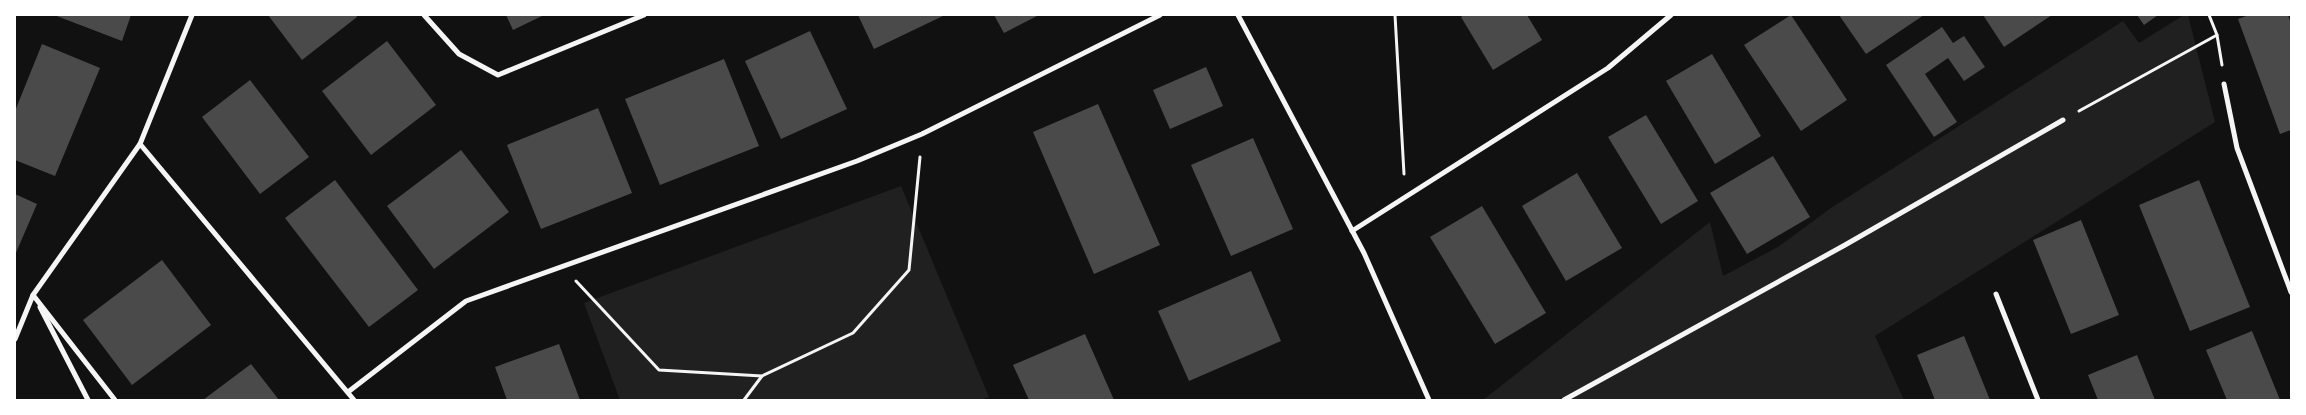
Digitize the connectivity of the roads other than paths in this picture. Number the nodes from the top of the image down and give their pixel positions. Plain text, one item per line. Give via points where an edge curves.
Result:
1 (192, 15) edge
2 (424, 15) edge
3 (644, 15) edge
4 (1160, 15) edge
5 (1238, 15) edge
6 (1671, 15) edge
7 (2224, 84) road end
8 (2063, 120) road end
9 (140, 144) junction
10 (1352, 231) junction
11 (2291, 292) edge
12 (1996, 294) dead end
13 (33, 295) junction
14 (15, 339) edge
15 (348, 392) junction
16 (88, 400) edge
17 (115, 400) edge
18 (354, 400) edge
19 (1429, 400) edge
20 (1564, 400) edge
21 (2038, 400) edge

1 - 9 street
2 - 3 street via 459,54 498,75
4 - 15 street via 922,134 857,161 466,301
5 - 10 street
6 - 10 street via 1608,68
7 - 11 street via 2237,148
8 - 20 street
9 - 13 street
9 - 15 street
10 - 19 street
12 - 21 street
13 - 14 street
13 - 16 street
13 - 17 street
15 - 18 street

